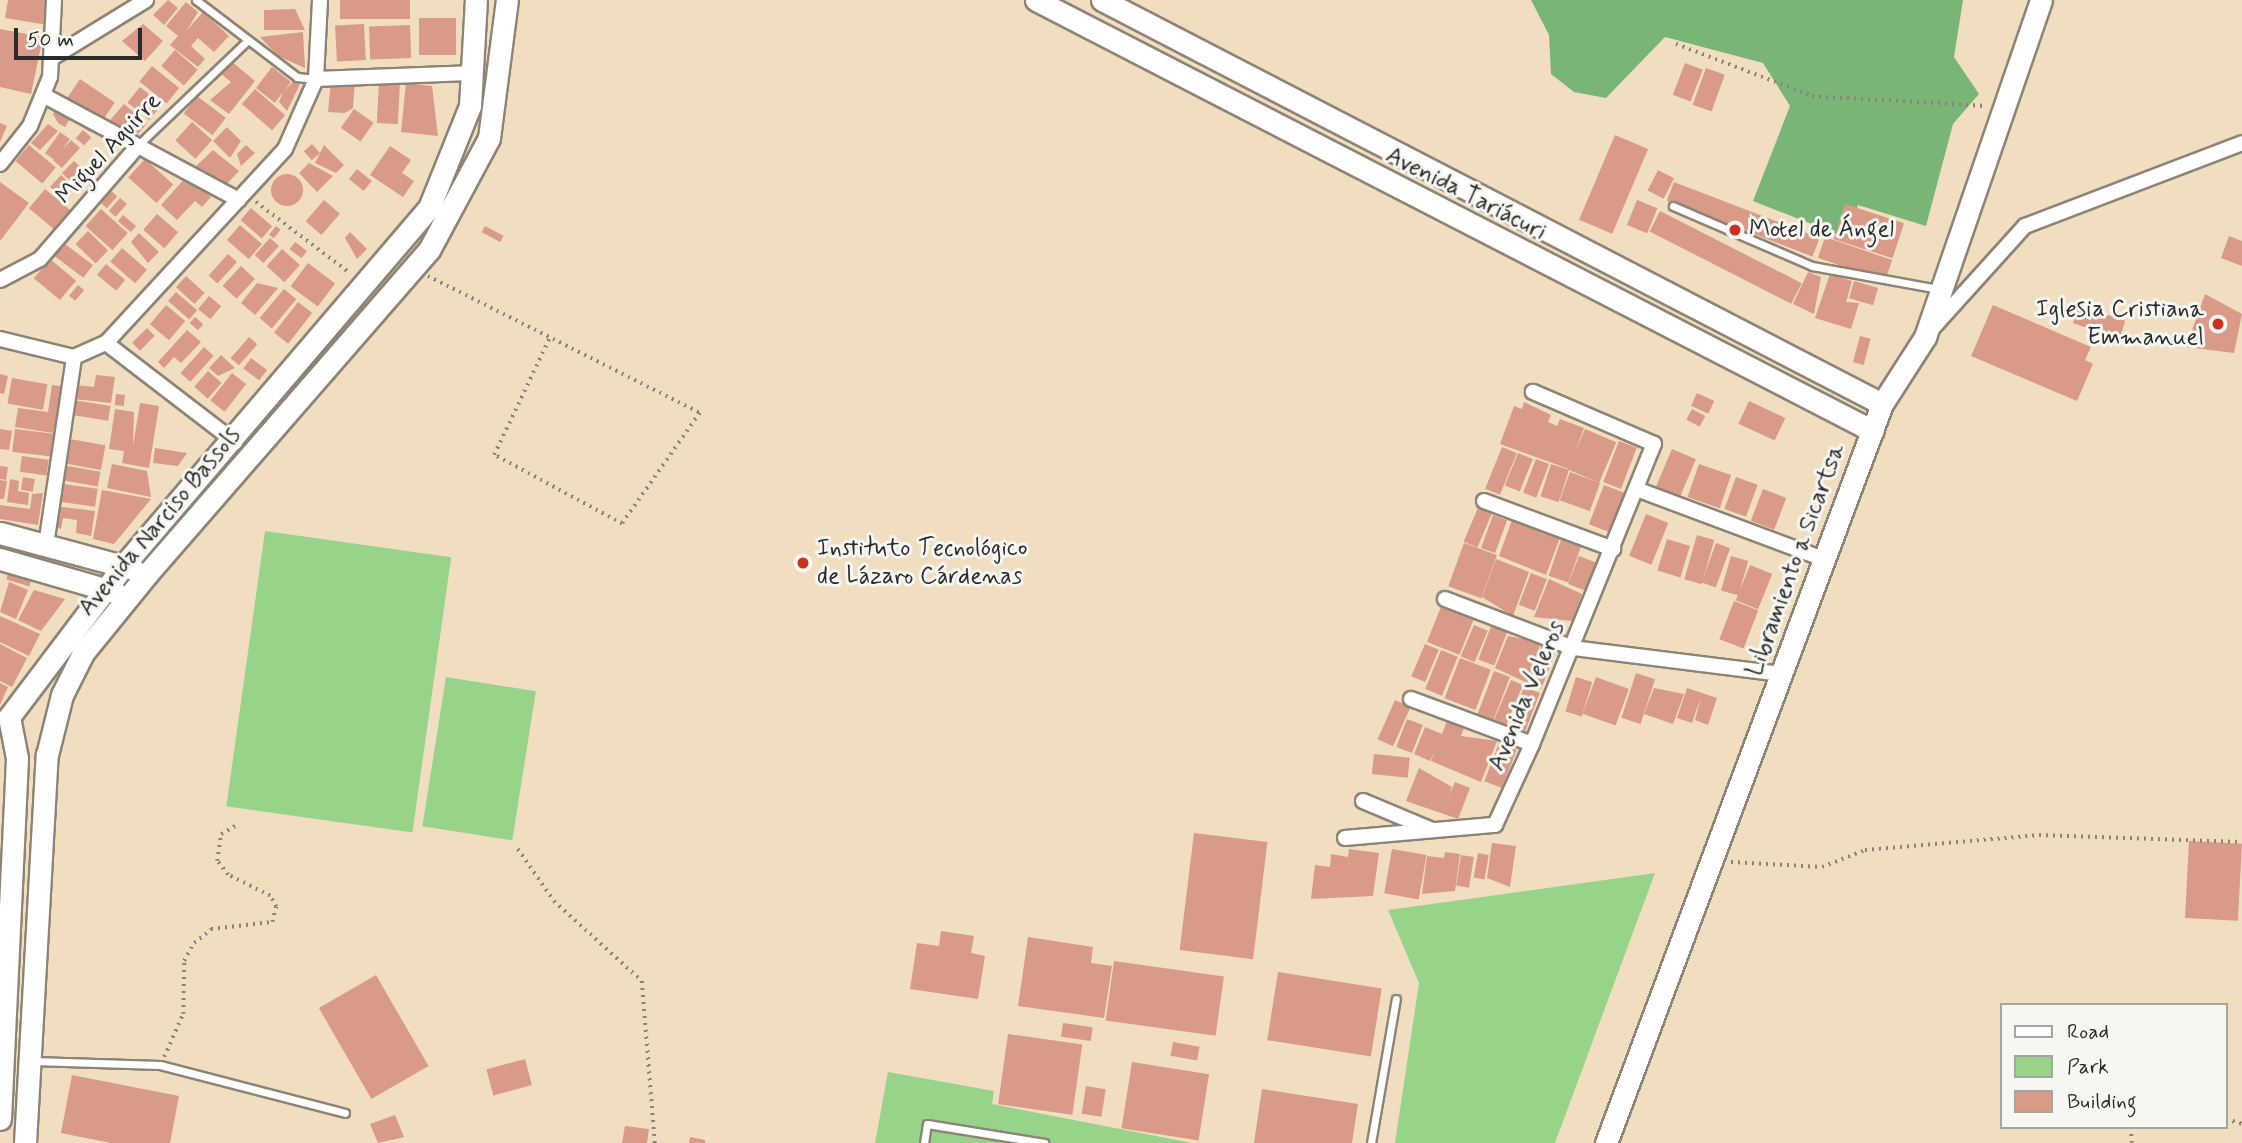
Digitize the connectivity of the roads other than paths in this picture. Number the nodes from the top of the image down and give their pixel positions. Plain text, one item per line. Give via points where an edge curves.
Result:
1 (54, 0) edge
2 (146, 0) edge
3 (196, 0) edge
4 (320, 0) edge
5 (476, 0) edge
6 (507, 0) edge
7 (1036, 0) edge
8 (1102, 0) edge
9 (2041, 0) edge
10 (246, 42) junction
11 (55, 56) junction
12 (475, 73) junction
13 (316, 79) junction
14 (43, 95) junction
15 (462, 126) junction
16 (489, 138) junction
17 (2242, 143) edge
18 (136, 147) junction
19 (0, 164) edge
20 (242, 197) junction
21 (1673, 206) dead end
22 (1549, 228) junction
23 (1534, 259) junction
24 (0, 280) edge
25 (1939, 289) junction
26 (1925, 337) junction
27 (0, 339) edge
28 (106, 344) junction
29 (74, 357) junction
30 (1533, 392) dead end
31 (1882, 404) junction
32 (1873, 431) junction
33 (235, 442) junction
34 (1639, 490) junction
35 (1484, 501) dead end
36 (0, 533) edge
37 (46, 545) junction
38 (1614, 550) junction
39 (0, 559) edge
40 (1824, 559) junction
41 (123, 566) junction
42 (148, 573) junction
43 (106, 589) junction
44 (130, 598) junction
45 (1445, 600) dead end
46 (1573, 648) junction
47 (1782, 674) junction
48 (1411, 699) dead end
49 (5, 717) edge
50 (1532, 744) junction
51 (1363, 801) dead end
52 (15, 805) junction
53 (44, 807) junction
54 (1433, 831) junction
55 (1345, 838) dead end
56 (1396, 999) dead end
57 (32, 1062) junction
58 (3, 1079) edge
59 (345, 1112) dead end
60 (0, 1119) edge
61 (1012, 1140) edge
62 (25, 1143) edge
63 (924, 1143) edge
64 (1044, 1143) edge
65 (1371, 1143) edge
66 (1606, 1143) edge

1 - 11 street
2 - 11 street
3 - 10 lane
4 - 13 street
5 - 12 street, Avenida Narciso Bassols
6 - 16 street, Avenida Narciso Bassols
7 - 23 street, Avenida Tariácuri
8 - 22 street, Avenida Tariácuri
9 - 25 street, Libramiento a Sicartsa via 1999,107
10 - 13 lane via 298,77
10 - 18 lane, Miguel Aguirre
11 - 14 street
12 - 13 street
12 - 15 street, Avenida Narciso Bassols
13 - 20 street via 285,149
14 - 18 street
14 - 19 street via 30,126
15 - 16 street
15 - 33 street, Avenida Narciso Bassols via 429,208
16 - 42 street, Avenida Narciso Bassols via 463,196 415,267
17 - 26 street via 2025,226
18 - 20 street
18 - 24 street, Miguel Aguirre via 40,259
20 - 28 street
21 - 25 lane via 1812,266
22 - 23 street
22 - 31 street, Avenida Tariácuri
23 - 32 street, Avenida Tariácuri
25 - 26 street, Libramiento a Sicartsa
26 - 31 street, Libramiento a Sicartsa
27 - 29 street
28 - 29 street
28 - 33 street
29 - 37 street
30 - 34 street, Avenida Veleros via 1654,444
31 - 32 street, Libramiento a Sicartsa
32 - 40 street, Libramiento a Sicartsa
33 - 41 street, Avenida Narciso Bassols
34 - 38 street, Avenida Veleros
34 - 40 street
35 - 38 street
36 - 37 street
37 - 41 street
38 - 46 street, Avenida Veleros
39 - 43 street
40 - 47 street, Libramiento a Sicartsa
41 - 42 street
41 - 43 street, Avenida Narciso Bassols
42 - 44 street, Avenida Narciso Bassols
43 - 44 street
43 - 49 street, Avenida Narciso Bassols
44 - 53 street, Avenida Narciso Bassols via 83,653 62,695 47,755
45 - 46 street
46 - 47 street
46 - 50 street, Avenida Veleros
47 - 66 street, Libramiento a Sicartsa
48 - 50 street
49 - 52 street, Avenida Narciso Bassols via 17,758
50 - 54 street, Avenida Veleros via 1495,825
51 - 54 street
52 - 53 street
52 - 58 street, Avenida Narciso Bassols
53 - 57 street, Avenida Narciso Bassols
54 - 55 street, Avenida Veleros
56 - 65 lane
57 - 59 lane via 160,1065
57 - 62 street, Avenida Narciso Bassols
58 - 60 street, Avenida Narciso Bassols
61 - 63 lane via 927,1124
61 - 64 lane

